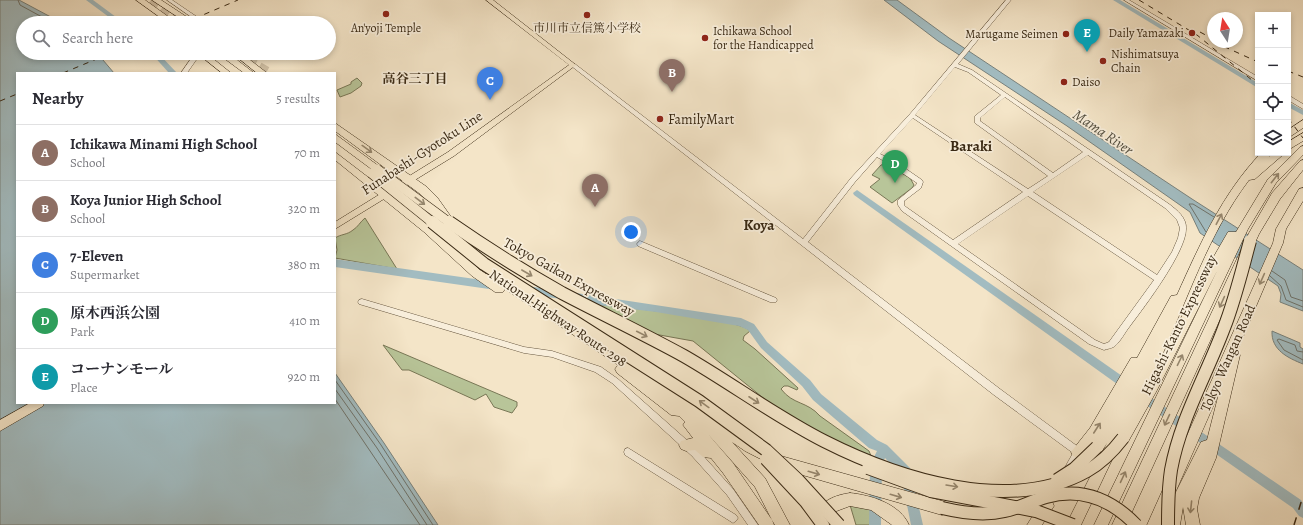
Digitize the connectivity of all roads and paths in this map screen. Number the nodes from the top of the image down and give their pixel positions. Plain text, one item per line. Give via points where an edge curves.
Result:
1 (140, 0) edge
2 (489, 0) edge
3 (1009, 0) edge
4 (1126, 0) edge
5 (1130, 0) edge
6 (162, 1) edge
7 (150, 7) junction
8 (186, 12) junction
9 (160, 16) edge
10 (163, 16) edge
11 (178, 16) edge
12 (182, 16) edge
13 (191, 16) edge
14 (192, 16) edge
15 (1218, 54) junction
16 (193, 60) edge
17 (221, 60) edge
18 (223, 60) edge
19 (225, 60) edge
20 (245, 60) edge
21 (573, 65) junction
22 (954, 65) junction
23 (185, 72) edge
24 (227, 72) edge
25 (240, 72) edge
26 (248, 72) edge
27 (262, 72) edge
28 (1255, 75) edge
29 (1004, 95) junction
30 (1291, 98) edge
31 (1303, 105) edge
32 (912, 115) junction
33 (1303, 123) edge
34 (1303, 128) edge
35 (337, 129) edge
36 (1291, 134) edge
37 (1303, 136) edge
38 (336, 145) edge
39 (1291, 145) edge
40 (1303, 149) edge
41 (1087, 152) junction
42 (876, 154) junction
43 (1264, 156) edge
44 (1277, 156) edge
45 (338, 159) edge
46 (1303, 163) edge
47 (374, 171) junction
48 (1053, 176) junction
49 (410, 180) junction
50 (1303, 183) edge
51 (1237, 189) junction
52 (1029, 192) junction
53 (1303, 192) edge
54 (386, 195) junction
55 (1300, 204) edge
56 (1258, 214) junction
57 (336, 225) edge
58 (1250, 241) junction
59 (804, 242) junction
60 (640, 244) dead end
61 (953, 244) junction
62 (1205, 246) junction
63 (1158, 279) junction
64 (773, 300) dead end
65 (362, 302) dead end
66 (1240, 329) junction
67 (621, 369) junction
68 (36, 404) edge
69 (1122, 405) junction
70 (694, 409) junction
71 (0, 426) edge
72 (798, 427) junction
73 (747, 436) junction
74 (686, 444) junction
75 (628, 452) dead end
76 (1078, 452) junction
77 (1204, 461) junction
78 (764, 493) junction
79 (1047, 506) junction
80 (756, 507) junction
81 (942, 508) junction
82 (733, 518) dead end
83 (752, 525) edge
84 (767, 525) edge
85 (784, 525) edge
86 (816, 525) edge
87 (823, 525) edge
88 (839, 525) edge
89 (902, 525) edge
90 (1034, 525) edge
91 (1038, 525) edge
92 (1073, 525) edge
93 (1101, 525) edge
94 (1119, 525) edge
95 (1136, 525) edge
96 (1154, 525) edge
97 (1168, 525) edge
98 (1173, 525) edge
99 (1193, 525) edge

1 - 7 highway
2 - 21 main road
3 - 22 street
4 - 15 street
5 - 15 street
6 - 8 street
6 - 11 highway
6 - 12 highway
7 - 9 highway
7 - 10 highway
8 - 13 street
8 - 14 street
15 - 28 street
16 - 23 street
17 - 24 highway
18 - 25 highway
19 - 26 highway
20 - 27 highway
21 - 49 main road, Funabashi-Gyotoku Line
21 - 59 street
22 - 29 street via 970,71
22 - 32 street
29 - 41 street
29 - 48 street via 977,117 977,122
30 - 31 street
32 - 42 street
32 - 52 street
33 - 36 highway
34 - 36 highway
35 - 47 highway, Tokyo Gaikan Expressway
35 -> 49 highway, National Highway Route 298
37 - 39 highway
38 - 47 highway, Tokyo Gaikan Expressway
56 -> 40 highway, Higashi-Kanto Expressway via 1278,173
41 - 48 street
41 - 63 street via 1167,206 1179,219 1183,228 1181,235
42 - 59 street via 852,180
42 - 61 street via 918,180 919,186 902,198 901,205
43 - 51 highway
44 - 51 highway
45 - 54 highway, National Highway Route 298
46 - 56 highway, Higashi-Kanto Expressway
47 -> 72 highway, Tokyo Gaikan Expressway, bridge via 525,272 692,361
73 -> 47 highway, Tokyo Gaikan Expressway, bridge via 660,375 484,264 454,242
48 - 52 street
49 - 54 main road, Funabashi-Gyotoku Line
49 - 70 highway, National Highway Route 298 via 433,200 466,249 486,270
50 - 55 highway
62 -> 51 highway
52 - 61 street
52 - 63 street
53 - 55 highway
54 - 57 main road, Funabashi-Gyotoku Line
54 - 67 highway, National Highway Route 298 via 470,268
55 -> 66 highway, Tokyo Wangan Road via 1278,243
56 - 58 highway, Higashi-Kanto Expressway
72 -> 56 highway, bridge via 859,457 911,477 942,484 984,490 1020,490 1042,488 1073,479 1100,464 1123,438 1139,414 1218,257 1242,222
93 -> 56 highway, Higashi-Kanto Expressway via 1228,257
58 -> 94 highway, Higashi-Kanto Expressway, bridge
58 - 97 highway, bridge via 1224,328 1178,436 1169,486
59 - 76 street
60 - 64 street
61 - 63 street via 1092,342 1104,347 1112,344
62 - 69 highway
62 - 69 highway via 1154,336
65 - 74 street via 524,350 547,352 591,366 615,381
66 - 77 highway
66 - 96 highway, Tokyo Wangan Road
67 - 78 highway, National Highway Route 298 via 680,408 722,447
67 - 80 highway via 657,395 689,424 728,468
68 - 71 main road
76 -> 69 highway
69 - 81 highway, bridge via 1097,447 1081,464 1052,483 982,508
69 - 92 highway
70 - 78 highway, National Highway Route 298 via 751,472
70 -> 81 highway via 750,447 778,462
72 - 92 highway, bridge via 860,464 910,485 956,498 1035,511
73 - 87 highway, bridge via 806,502
73 - 88 highway, bridge via 786,468
74 - 80 highway via 697,444 703,448
74 - 83 street via 719,478
75 - 82 street
76 - 79 street
77 - 98 highway via 1176,507
77 -> 99 highway via 1190,505
78 - 85 highway, National Highway Route 298
79 - 90 highway
79 - 91 street
80 - 84 highway
81 - 95 highway, bridge via 974,514 994,513 1061,494 1081,493 1112,505
86 - 89 highway via 822,514 832,506 851,500 864,500 886,509

